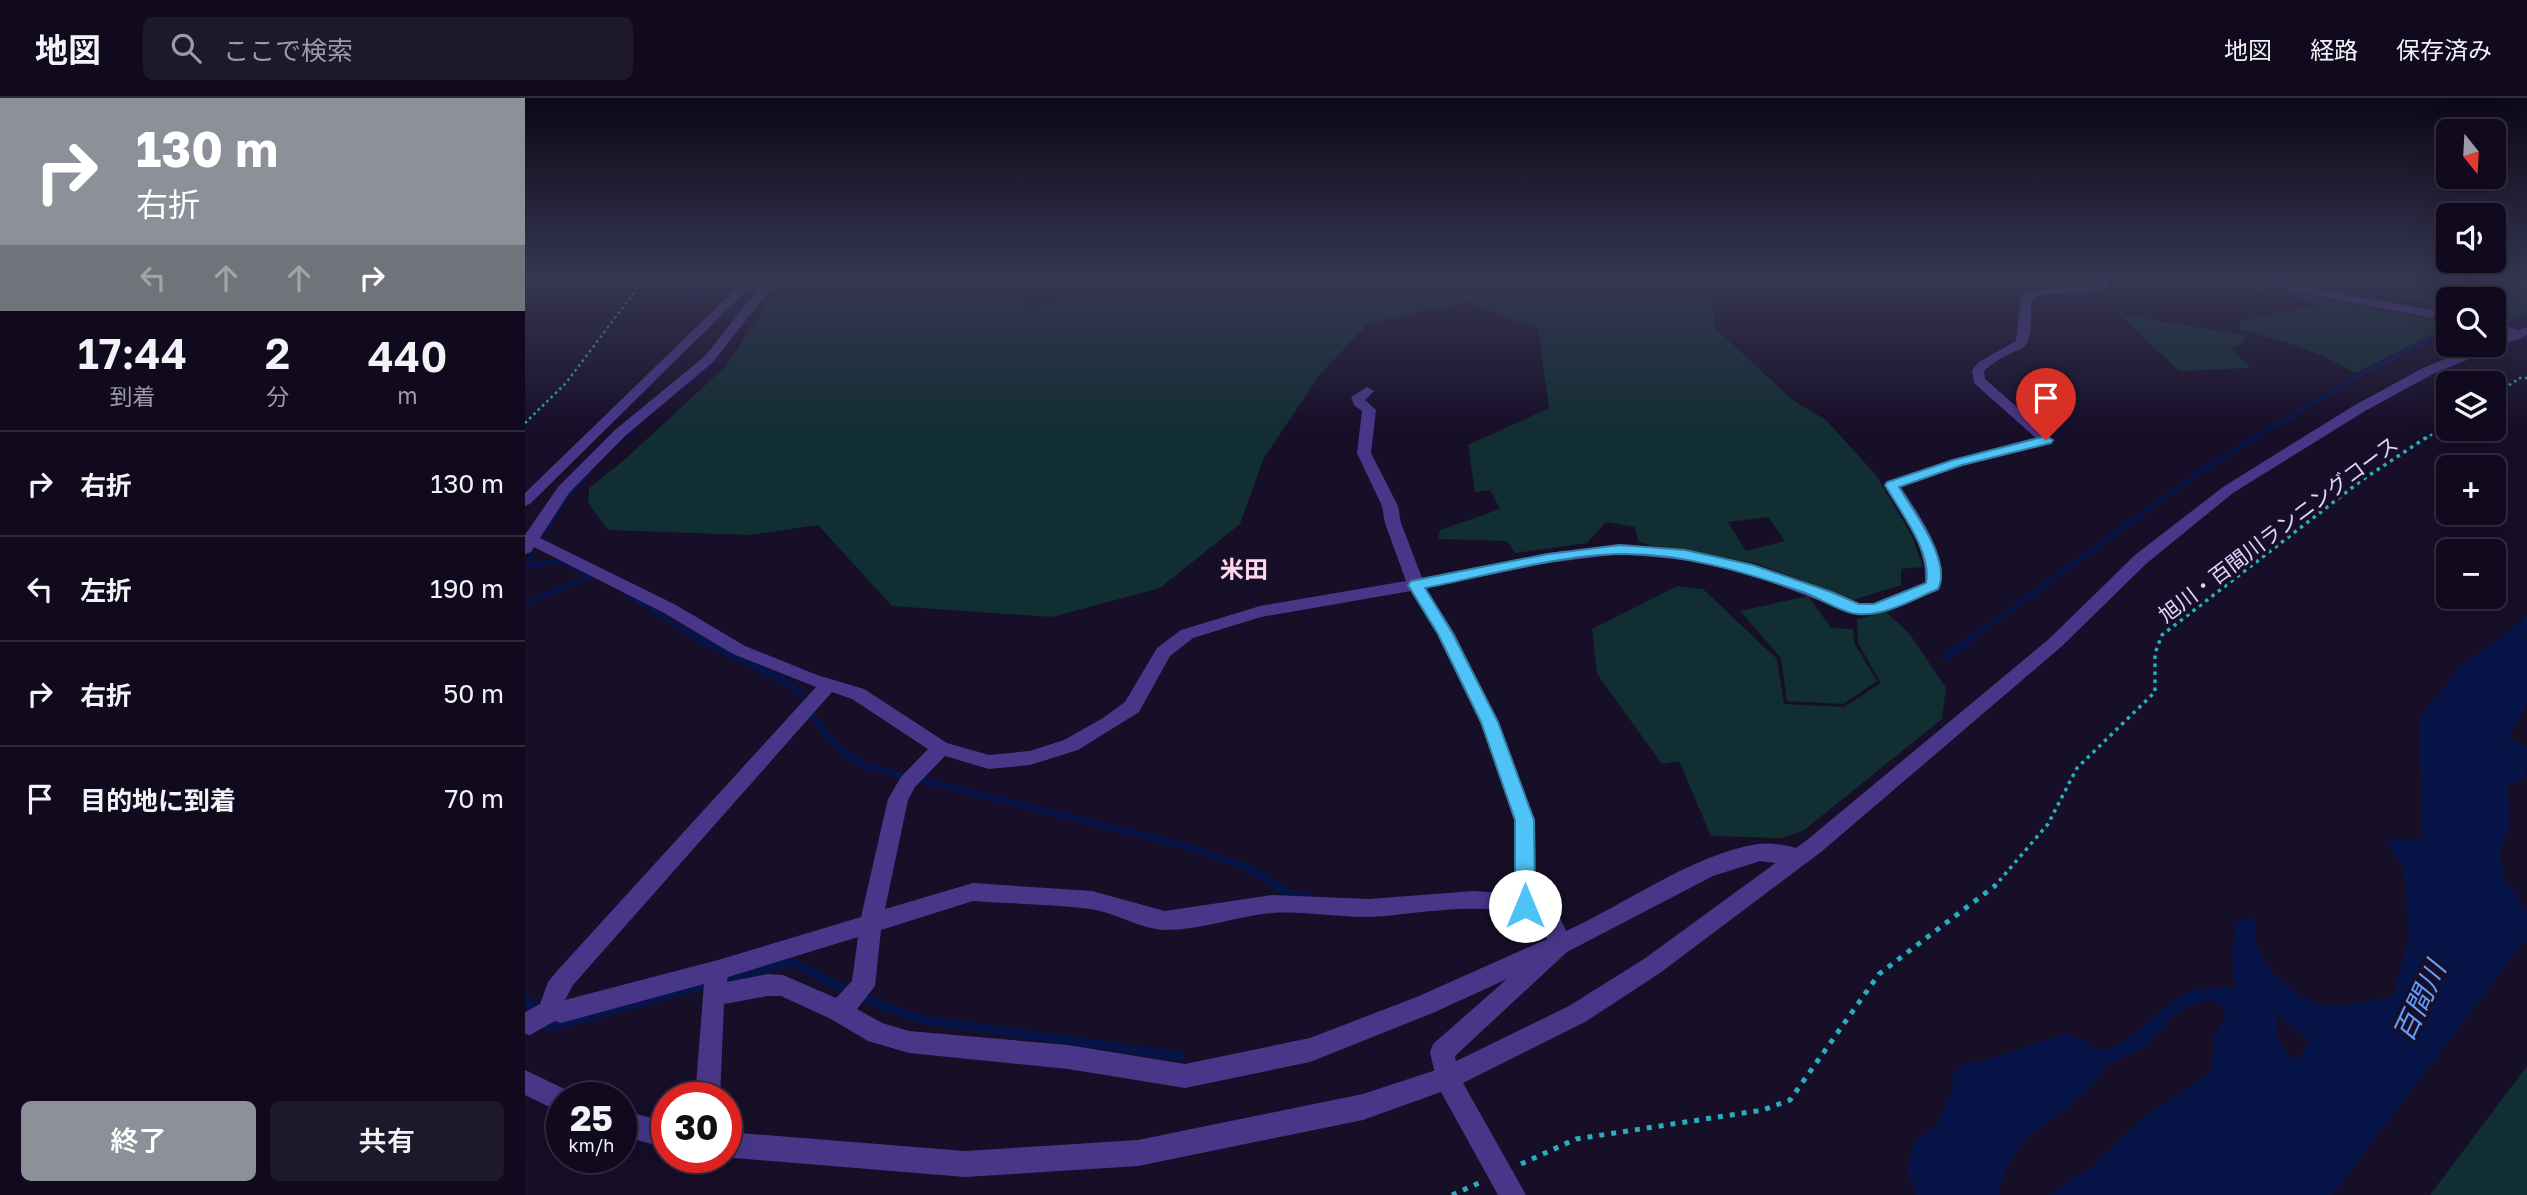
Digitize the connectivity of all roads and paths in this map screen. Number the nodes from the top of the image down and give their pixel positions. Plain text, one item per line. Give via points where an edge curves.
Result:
1 (606, 329) edge
2 (701, 329) edge
3 (730, 329) edge
4 (2024, 329) edge
5 (2524, 333) edge
6 (2506, 339) edge
7 (2461, 357) edge
8 (2527, 377) edge
9 (2506, 387) edge
10 (1367, 391) dead end
11 (525, 423) edge
12 (2436, 432) edge
13 (525, 501) edge
14 (528, 544) edge
15 (1416, 585) junction
16 (829, 684) junction
17 (941, 748) junction
18 (1799, 857) junction
19 (1525, 906) junction
20 (871, 922) junction
21 (1560, 943) junction
22 (715, 983) junction
23 (849, 1001) junction
24 (541, 1016) edge
25 (1447, 1078) junction
26 (525, 1082) edge
27 (708, 1082) edge
28 (546, 1093) edge
29 (742, 1146) edge
30 (1514, 1167) dead end
31 (1489, 1178) dead end
32 (1452, 1195) edge
33 (1513, 1195) edge

1 - 11 path via 566,383
2 - 13 street
3 - 14 street via 709,359 620,433 563,490
4 - 15 street via 2024,339 2016,349 1986,361 1978,370 1979,380 2046,440 1892,485 1929,552 1933,586 1875,609 1857,609 1753,570 1685,555 1620,550 1548,558
5 - 6 street
7 - 18 street via 2360,408 2228,490 2141,559 2055,643
8 - 9 path
10 - 15 street via 1358,397 1369,410 1364,453 1390,506
12 - 30 path, 旭川・百間川ランニングコース via 2362,480 2162,635 2155,653 2155,692 2077,768 2048,824 1998,884 1879,974 1790,1100 1763,1110 1576,1139
14 - 16 street via 670,609 739,650
15 - 17 street via 1260,612 1187,634 1163,652 1132,707 1071,745 1030,758 989,762
15 - 19 street via 1489,722 1525,820
16 - 17 street via 858,694
16 - 24 street via 565,978
17 - 20 street via 898,799
18 - 21 street via 1760,852 1706,869
18 - 25 street via 1652,966 1577,1014
19 - 20 street via 1488,900 1369,908 1293,903 1165,921 1092,900 973,892
19 - 21 street via 1552,925
20 - 22 street via 800,944
20 - 23 street
21 - 23 street via 1427,1004 1310,1050 1185,1076 1068,1057 909,1042 877,1033
21 - 25 street via 1442,1052
22 - 23 street via 783,986
22 - 24 street
22 - 27 street
25 - 29 street via 1363,1107 1138,1153 965,1164
25 - 33 street
26 - 28 street
31 - 32 path

